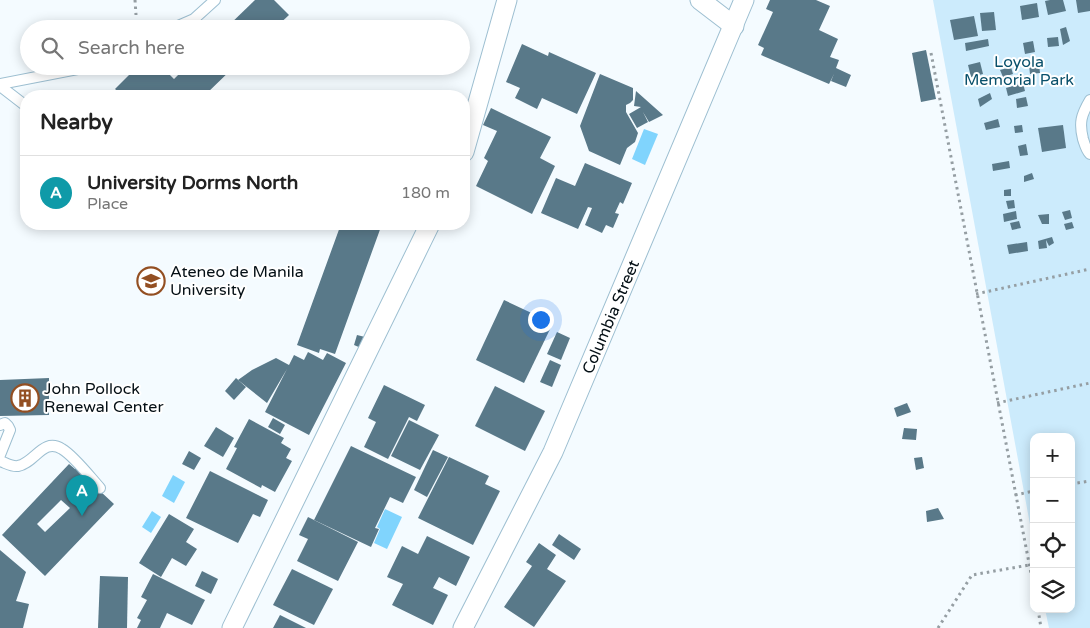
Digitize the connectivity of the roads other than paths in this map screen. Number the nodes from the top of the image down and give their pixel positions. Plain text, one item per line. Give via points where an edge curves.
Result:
1 (215, 0) edge
2 (507, 0) edge
3 (700, 0) edge
4 (744, 0) edge
5 (192, 20) edge
6 (734, 26) junction
7 (49, 75) edge
8 (0, 85) edge
9 (1090, 100) edge
10 (20, 101) edge
11 (470, 131) edge
12 (1090, 154) edge
13 (427, 230) edge
14 (0, 425) edge
15 (0, 455) edge
16 (0, 461) edge
17 (100, 488) dead end
18 (232, 628) edge
19 (463, 628) edge

1 - 5 lane
2 - 11 street
3 - 6 street
4 - 6 street, Columbia Street
6 - 19 street, Columbia Street via 553,452
7 - 8 lane
8 - 10 lane
9 - 12 lane via 1083,111 1080,127
13 - 18 street
14 - 15 lane via 5,424 10,430
16 - 17 lane via 20,466 46,446 55,446 67,453

